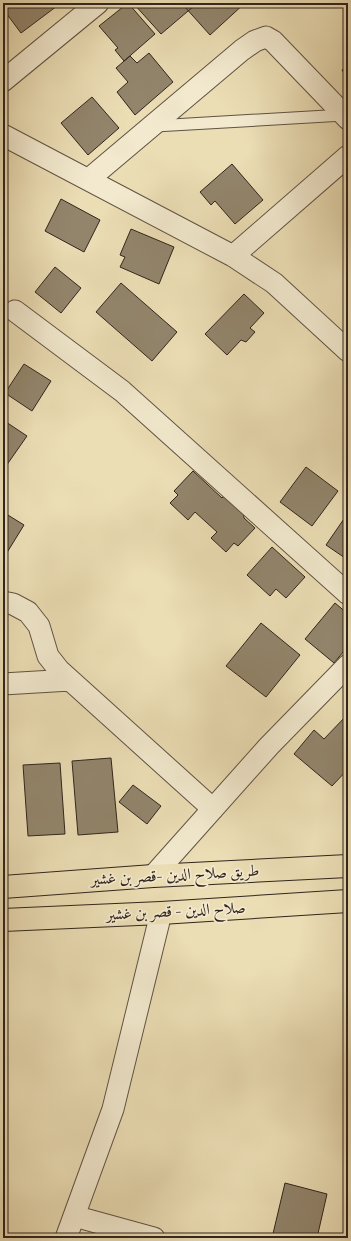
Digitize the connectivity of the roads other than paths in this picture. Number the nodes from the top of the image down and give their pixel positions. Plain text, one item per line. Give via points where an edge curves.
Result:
1 (98, 3) edge
2 (3, 81) edge
3 (346, 117) edge
4 (152, 126) junction
5 (3, 135) edge
6 (348, 156) edge
7 (89, 180) junction
8 (233, 256) junction
9 (15, 311) dead end
10 (348, 351) edge
11 (348, 594) edge
12 (3, 602) edge
13 (348, 665) edge
14 (70, 680) junction
15 (3, 684) edge
16 (213, 809) junction
17 (348, 866) edge
18 (153, 876) junction
19 (66, 882) junction
20 (3, 887) edge
21 (348, 900) edge
22 (161, 913) junction
23 (67, 918) junction
24 (3, 920) edge
25 (74, 1216) junction
26 (66, 1238) edge
27 (154, 1238) edge

1 - 2 street
3 - 4 lane
3 - 4 street via 273,41 266,37 242,50
4 - 7 street
5 - 7 street
6 - 8 street
7 - 8 street
8 - 10 street via 274,283
9 - 11 street via 122,391
12 - 14 street via 28,612 39,626 48,656
13 - 16 street via 269,746
14 - 15 street
14 - 16 street
16 - 18 street
17 - 18 highway, طريق صلاح الدين -قصر بن غشير
18 - 19 highway, طريق صلاح الدين -قصر بن غشير
19 - 20 highway, طريق صلاح الدين -قصر بن غشير
19 - 23 highway
21 - 22 highway, صلاح الدين - قصر بن غشير
22 - 23 highway, صلاح الدين - قصر بن غشير
22 - 25 street via 112,1108
23 - 24 highway, صلاح الدين - قصر بن غشير
25 - 26 street
25 - 27 street

